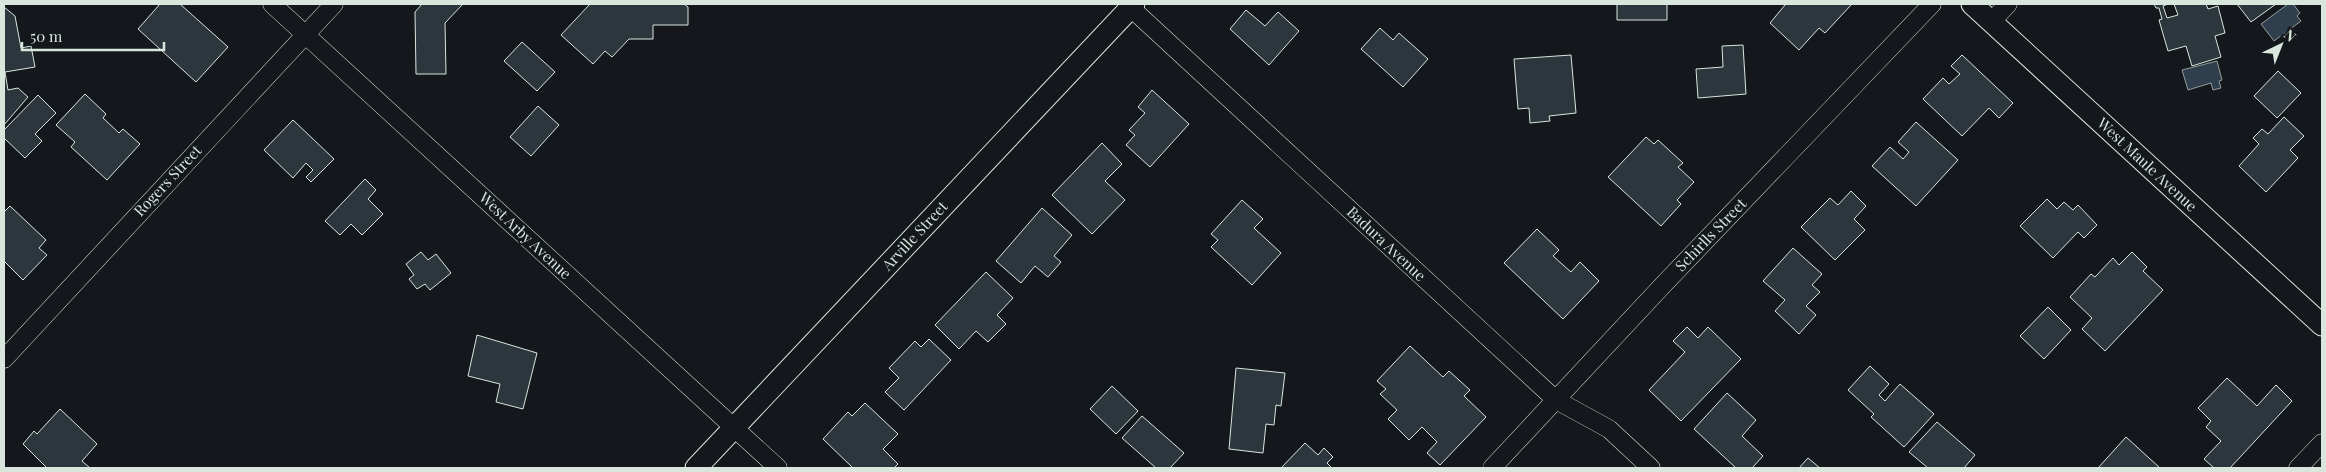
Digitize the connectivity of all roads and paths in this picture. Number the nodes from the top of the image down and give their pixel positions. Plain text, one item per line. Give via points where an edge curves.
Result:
1 (272, 4) edge
2 (334, 4) edge
3 (1932, 4) edge
4 (1974, 4) edge
5 (2008, 4) edge
6 (1132, 6) edge
7 (1991, 22) junction
8 (306, 35) junction
9 (2322, 325) edge
10 (4, 359) edge
11 (1556, 400) junction
12 (734, 428) junction
13 (2322, 443) edge
14 (696, 468) edge
15 (778, 468) edge
16 (1492, 468) edge
17 (1651, 468) edge
18 (2298, 468) edge

1 - 8 street, West Arby Avenue
2 - 8 street, Rogers Street
3 - 11 street, Schirlls Street
4 - 7 street, West Maule Avenue
5 - 7 street
6 - 11 street, Badura Avenue
6 - 12 street, Arville Street
7 - 9 street, West Maule Avenue
8 - 10 street, Rogers Street
8 - 12 street, West Arby Avenue
11 - 16 street, Schirlls Street
11 - 17 street, Badura Avenue via 1609,429
12 - 14 street, Arville Street
12 - 15 street, West Arby Avenue
13 - 18 street

